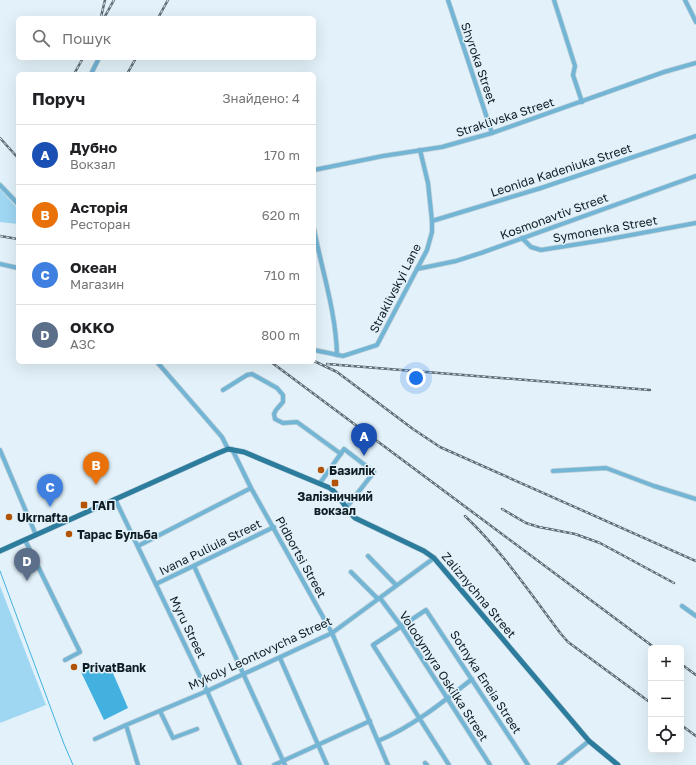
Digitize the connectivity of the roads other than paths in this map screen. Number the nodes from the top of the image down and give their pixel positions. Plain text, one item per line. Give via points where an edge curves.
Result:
1 (448, 0) edge
2 (554, 0) edge
3 (685, 0) edge
4 (696, 22) edge
5 (98, 60) edge
6 (696, 63) edge
7 (92, 72) edge
8 (582, 102) junction
9 (492, 133) junction
10 (696, 136) edge
11 (420, 150) junction
12 (316, 170) edge
13 (696, 176) edge
14 (0, 185) edge
15 (16, 202) edge
16 (432, 221) junction
17 (696, 223) edge
18 (316, 238) edge
19 (522, 238) junction
20 (0, 264) edge
21 (16, 268) edge
22 (417, 269) junction
23 (316, 350) edge
24 (338, 355) junction
25 (159, 364) edge
26 (223, 390) dead end
27 (230, 449) junction
28 (0, 450) edge
29 (341, 454) junction
30 (553, 471) dead end
31 (320, 483) junction
32 (251, 488) junction
33 (115, 499) junction
34 (696, 499) edge
35 (346, 508) junction
36 (274, 527) junction
37 (36, 535) junction
38 (25, 540) junction
39 (138, 546) junction
40 (0, 551) edge
41 (368, 556) dead end
42 (434, 558) junction
43 (194, 566) junction
44 (351, 572) dead end
45 (156, 584) junction
46 (396, 585) junction
47 (379, 598) junction
48 (682, 606) dead end
49 (696, 616) edge
50 (401, 626) junction
51 (332, 633) junction
52 (280, 658) junction
53 (64, 660) dead end
54 (243, 674) junction
55 (472, 679) junction
56 (207, 690) junction
57 (448, 698) junction
58 (160, 711) junction
59 (419, 718) junction
60 (370, 721) junction
61 (126, 725) junction
62 (197, 729) dead end
63 (95, 738) dead end
64 (589, 741) junction
65 (378, 742) junction
66 (319, 745) junction
67 (284, 763) edge
68 (138, 765) edge
69 (240, 765) edge
70 (274, 765) edge
71 (327, 765) edge
72 (388, 765) edge
73 (449, 765) edge
74 (490, 765) edge
75 (528, 765) edge
76 (560, 765) edge
77 (618, 765) edge

1 - 9 street, Shyroka Street
2 - 8 street via 575,66 573,75
3 - 4 street
5 - 7 street
6 - 8 street, Straklivska Street
8 - 9 street, Straklivska Street
9 - 11 street, Straklivska Street via 442,147
10 - 16 street, Leonida Kadeniuka Street
11 - 12 street, Straklivska Street
11 - 16 street, Straklivskyi Lane via 428,183
13 - 19 street, Kosmonavtiv Street
14 - 15 street
16 - 22 street, Straklivskyi Lane via 427,250
17 - 19 street, Symonenka Street via 542,250 531,247
18 - 24 street via 328,290
19 - 22 street, Kosmonavtiv Street via 456,261
20 - 21 street
22 - 24 street, Straklivskyi Lane via 378,345 353,354
23 - 24 street, Straklivskyi Lane
25 - 27 street
26 - 29 street via 247,375 254,374 277,388 282,395 283,402 275,412 275,419 283,423 297,422
27 - 31 main road, Zaliznychna Street via 248,453
27 - 32 street, Pidbortsi Street
27 - 33 main road
28 - 37 street
29 - 31 street
29 - 35 street via 344,450 374,472
30 - 34 street via 606,468
31 - 35 main road, Zaliznychna Street via 335,492
32 - 36 street, Pidbortsi Street
32 - 39 street
33 - 37 main road
33 - 39 street, Myru Street
35 - 42 main road, Zaliznychna Street via 352,516
36 - 43 street, Ivana Puliuia Street
36 - 51 street, Pidbortsi Street
37 - 38 main road
38 - 40 main road
38 - 53 street via 80,652
39 - 45 street, Myru Street
41 - 46 street
42 - 46 street, Mykoly Leontovycha Street
42 - 64 main road, Zaliznychna Street
43 - 45 street, Ivana Puliuia Street
43 - 54 street
44 - 47 street, Volodymyra Oskilka Street
45 - 56 street, Myru Street
46 - 47 street, Mykoly Leontovycha Street
47 - 50 street, Volodymyra Oskilka Street
47 - 51 street, Mykoly Leontovycha Street
48 - 49 street
50 - 55 street, Sotnyka Eneia Street via 426,610
50 - 57 street, Volodymyra Oskilka Street
50 - 59 street via 373,645
51 - 52 street, Mykoly Leontovycha Street
51 - 60 street, Pidbortsi Street
52 - 54 street, Mykoly Leontovycha Street
52 - 66 street
54 - 56 street, Mykoly Leontovycha Street
54 - 67 street
55 - 57 street
55 - 75 street, Sotnyka Eneia Street
56 - 58 street, Mykoly Leontovycha Street
56 - 69 street, Myru Street
57 - 59 street
57 - 74 street, Volodymyra Oskilka Street
58 - 61 street, Mykoly Leontovycha Street
58 - 62 street via 173,738
59 - 65 street
59 - 73 street
60 - 65 street, Pidbortsi Street
60 - 66 street
61 - 63 street, Mykoly Leontovycha Street
61 - 68 street
64 - 76 street
64 - 77 main road, Zaliznychna Street
65 - 72 street, Pidbortsi Street
66 - 67 street
66 - 71 street
67 - 70 street

